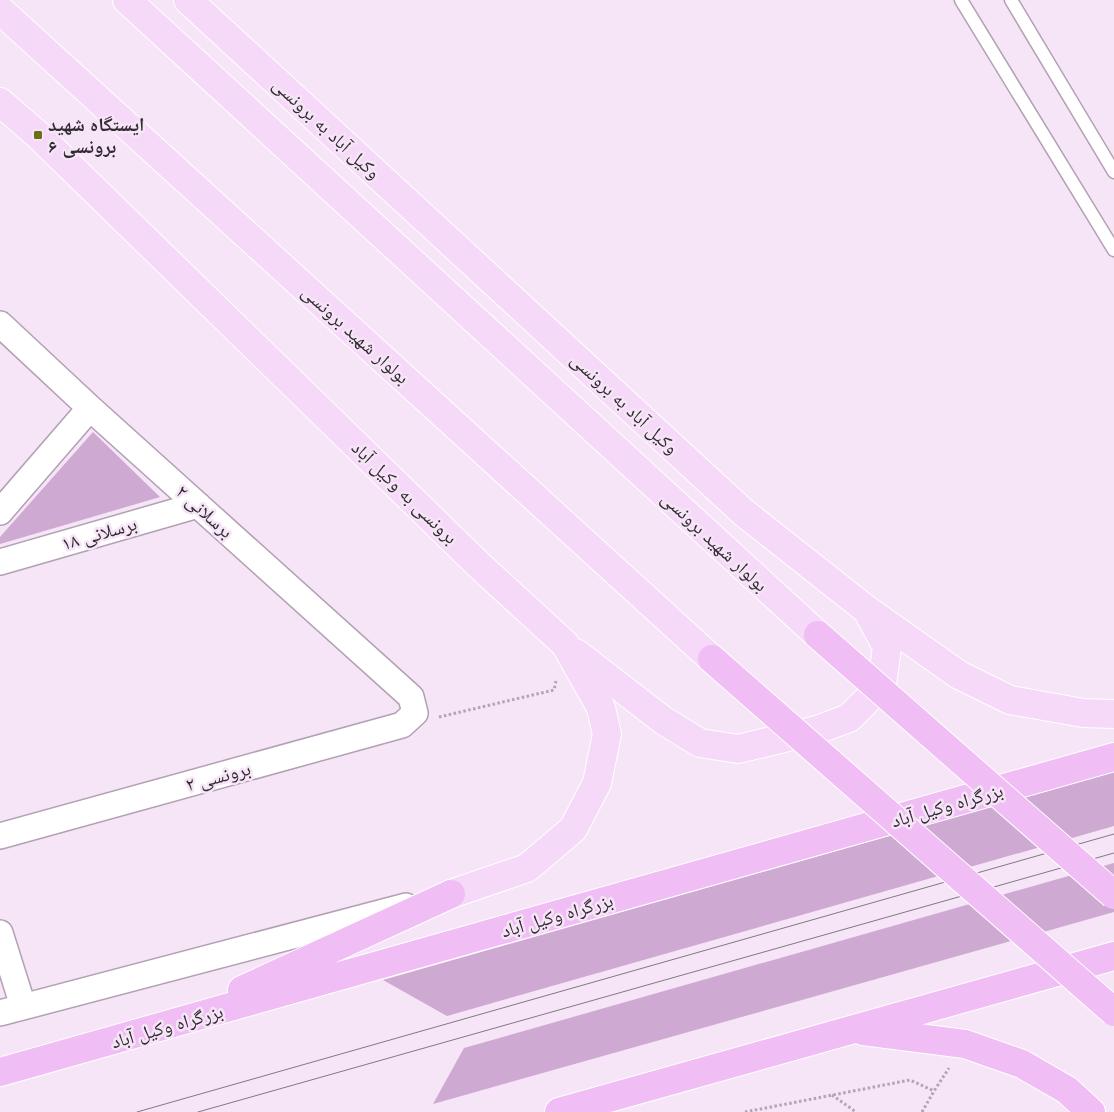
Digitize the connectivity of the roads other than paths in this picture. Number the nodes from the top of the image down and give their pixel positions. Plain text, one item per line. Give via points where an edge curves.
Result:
1 (127, 0) edge
2 (188, 0) edge
3 (962, 0) edge
4 (1011, 0) edge
5 (0, 10) edge
6 (0, 102) edge
7 (1114, 172) edge
8 (1114, 250) edge
9 (0, 324) edge
10 (90, 408) junction
11 (198, 505) junction
12 (0, 512) edge
13 (0, 562) edge
14 (867, 610) junction
15 (818, 635) joint
16 (564, 644) junction
17 (712, 659) joint
18 (1114, 714) edge
19 (402, 726) joint
20 (1114, 757) edge
21 (0, 836) edge
22 (451, 894) junction
23 (1114, 895) edge
24 (0, 933) edge
25 (1114, 956) edge
26 (12, 1010) edge
27 (1114, 1012) edge
28 (164, 1027) junction
29 (851, 1030) junction
30 (0, 1072) edge
31 (559, 1112) edge
32 (1091, 1112) edge

1 - 15 main road, بولوار شهید برونسی
2 - 14 main road, وکیل آباد به برونسی via 743,512
3 - 8 lane
4 - 7 lane
5 - 17 main road, بولوار شهید برونسی
6 - 16 main road, برونسی به وکیل آباد via 38,135
9 - 10 street, برسلانی ۲
10 - 11 street, برسلانی ۲
10 - 12 street
11 - 13 street, برسلانی ۱۸
11 - 19 street, برسلانی ۲ via 411,696 414,713
14 - 16 main road via 887,647 882,685 849,718 817,730 738,749 700,743 671,726
14 - 18 main road, وکیل آباد به برونسی via 959,675 1010,700 1083,713
15 - 23 highway, bridge
16 - 22 main road, برونسی به وکیل آباد via 601,708 606,734 597,783 573,829 527,868
17 - 27 highway, bridge
19 - 21 street, برونسی ۲
20 - 28 highway, بزرگراه وکیل آباد
22 - 26 street
22 - 28 highway
24 - 26 street
25 - 29 highway
28 - 30 highway, بزرگراه وکیل آباد
29 - 31 highway
29 - 32 highway via 965,1044 1022,1064 1067,1090

